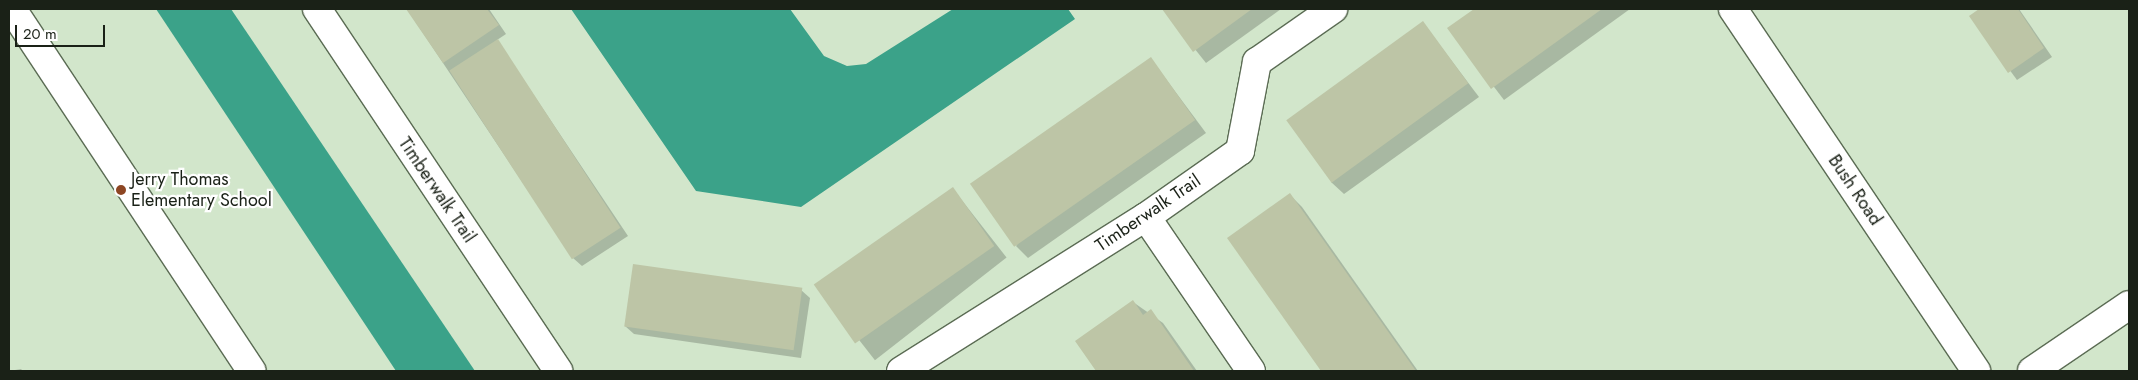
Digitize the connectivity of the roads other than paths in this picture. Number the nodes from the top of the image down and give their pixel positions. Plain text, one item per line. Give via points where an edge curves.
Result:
1 (12, 9) edge
2 (317, 9) edge
3 (1334, 9) edge
4 (1733, 9) edge
5 (1146, 217) junction
6 (2129, 305) edge
7 (252, 371) edge
8 (558, 371) edge
9 (901, 371) edge
10 (1251, 371) edge
11 (1976, 371) edge
12 (2032, 371) edge

1 - 7 street
2 - 8 street, Timberwalk Trail
3 - 5 street, Timberwalk Trail via 1257,62 1240,151
4 - 11 street, Bush Road
5 - 9 street, Timberwalk Trail
5 - 10 street
6 - 12 street

